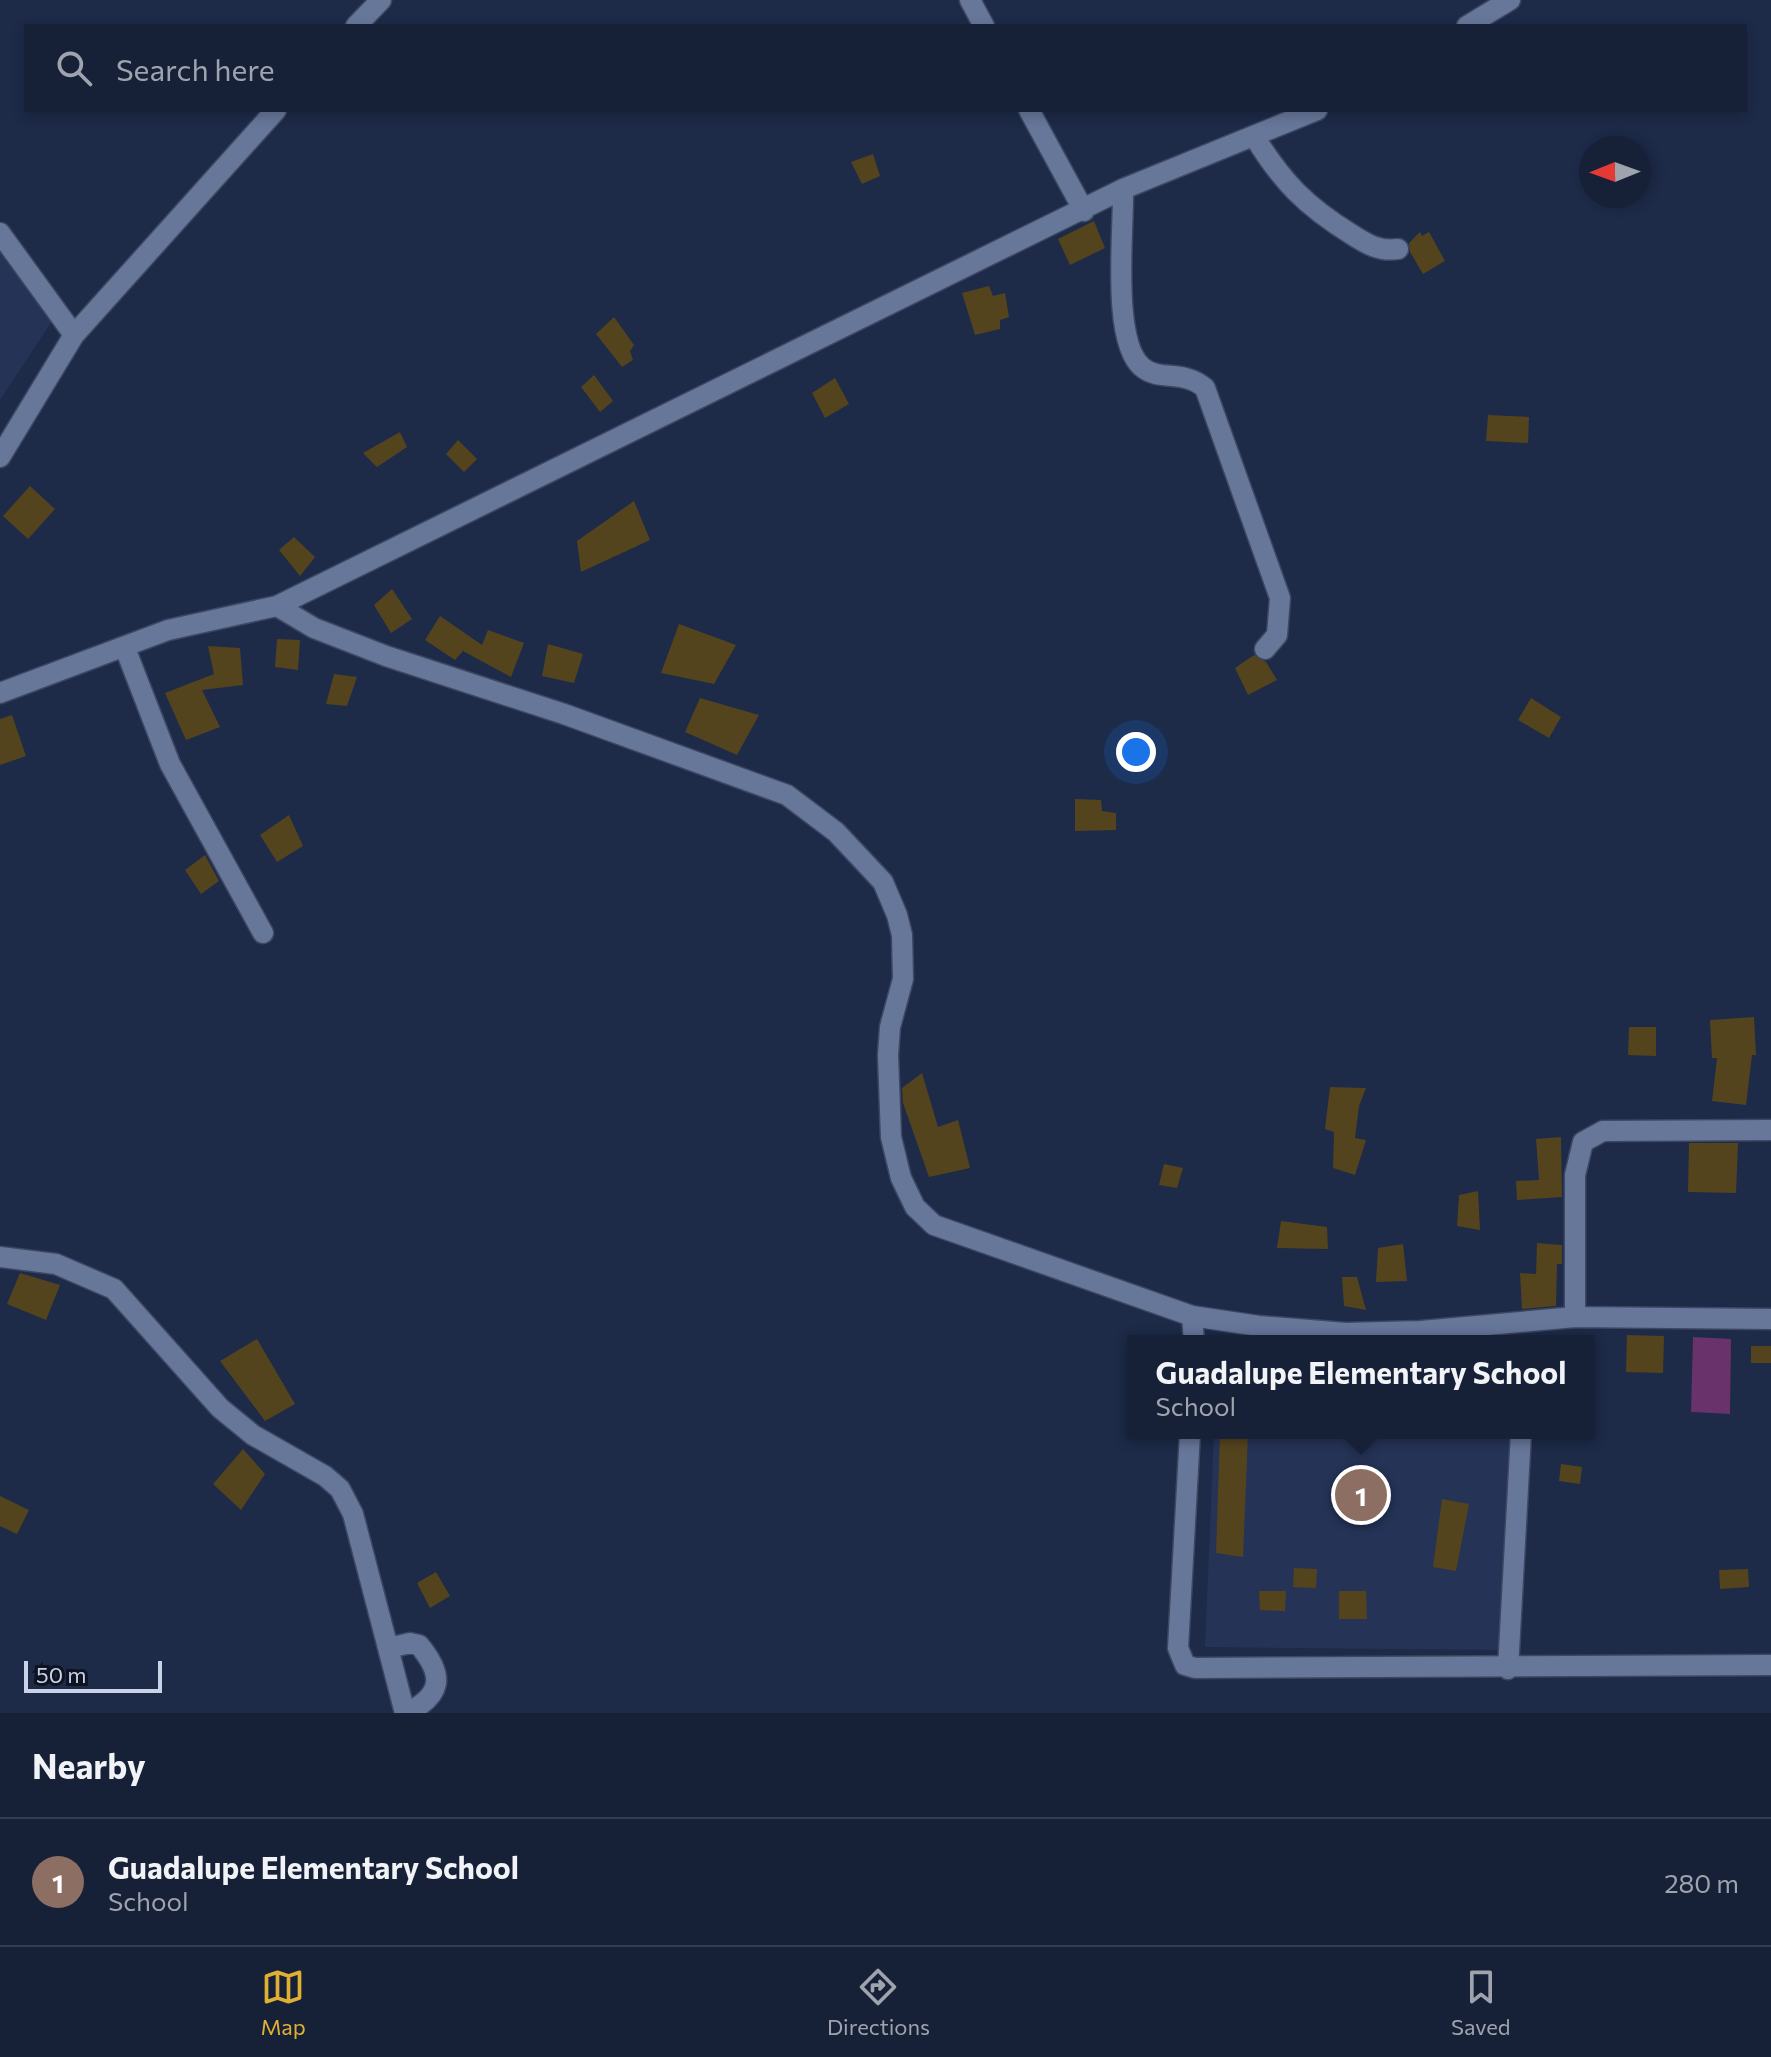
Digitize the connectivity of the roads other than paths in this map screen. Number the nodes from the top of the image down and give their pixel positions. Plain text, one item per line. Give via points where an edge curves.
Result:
1 (381, 0) edge
2 (970, 0) edge
3 (1510, 0) edge
4 (358, 24) edge
5 (983, 24) edge
6 (1470, 24) edge
7 (274, 112) edge
8 (1030, 112) edge
9 (1312, 112) edge
10 (1254, 136) junction
11 (1123, 189) junction
12 (1084, 211) junction
13 (0, 233) edge
14 (1398, 249) dead end
15 (74, 335) junction
16 (0, 457) edge
17 (277, 606) junction
18 (125, 648) junction
19 (1265, 649) dead end
20 (0, 693) edge
21 (263, 933) dead end
22 (1771, 1130) edge
23 (0, 1257) edge
24 (1192, 1316) junction
25 (1575, 1317) junction
26 (1771, 1319) edge
27 (1525, 1332) edge
28 (1194, 1335) edge
29 (1190, 1439) edge
30 (1521, 1439) edge
31 (389, 1648) junction
32 (1771, 1665) edge
33 (1508, 1669) junction
34 (406, 1713) edge

1 - 4 street
2 - 5 street
3 - 6 street
7 - 15 street
8 - 12 street
9 - 10 street
10 - 11 street
10 - 14 street via 1310,209 1378,249
11 - 12 street
11 - 19 street via 1124,324 1131,351 1151,374 1193,378 1205,388 1280,598 1277,635
12 - 17 street
13 - 15 street
15 - 16 street
17 - 18 street via 202,621
17 - 24 street via 328,634 787,795 812,811 883,882 897,915 903,979 890,1027 888,1110 901,1178 915,1207 926,1220 963,1237
18 - 20 street
18 - 21 street via 170,764
22 - 25 street via 1603,1131 1583,1142 1575,1175
23 - 31 street via 56,1264 114,1289 220,1408 340,1489 353,1514
24 - 27 street via 1346,1333
24 - 28 street
25 - 26 street
25 - 27 street
29 - 33 street via 1178,1648 1185,1665
30 - 33 street
31 - 34 street
31 - 34 street via 419,1645 435,1672 434,1695
32 - 33 street

